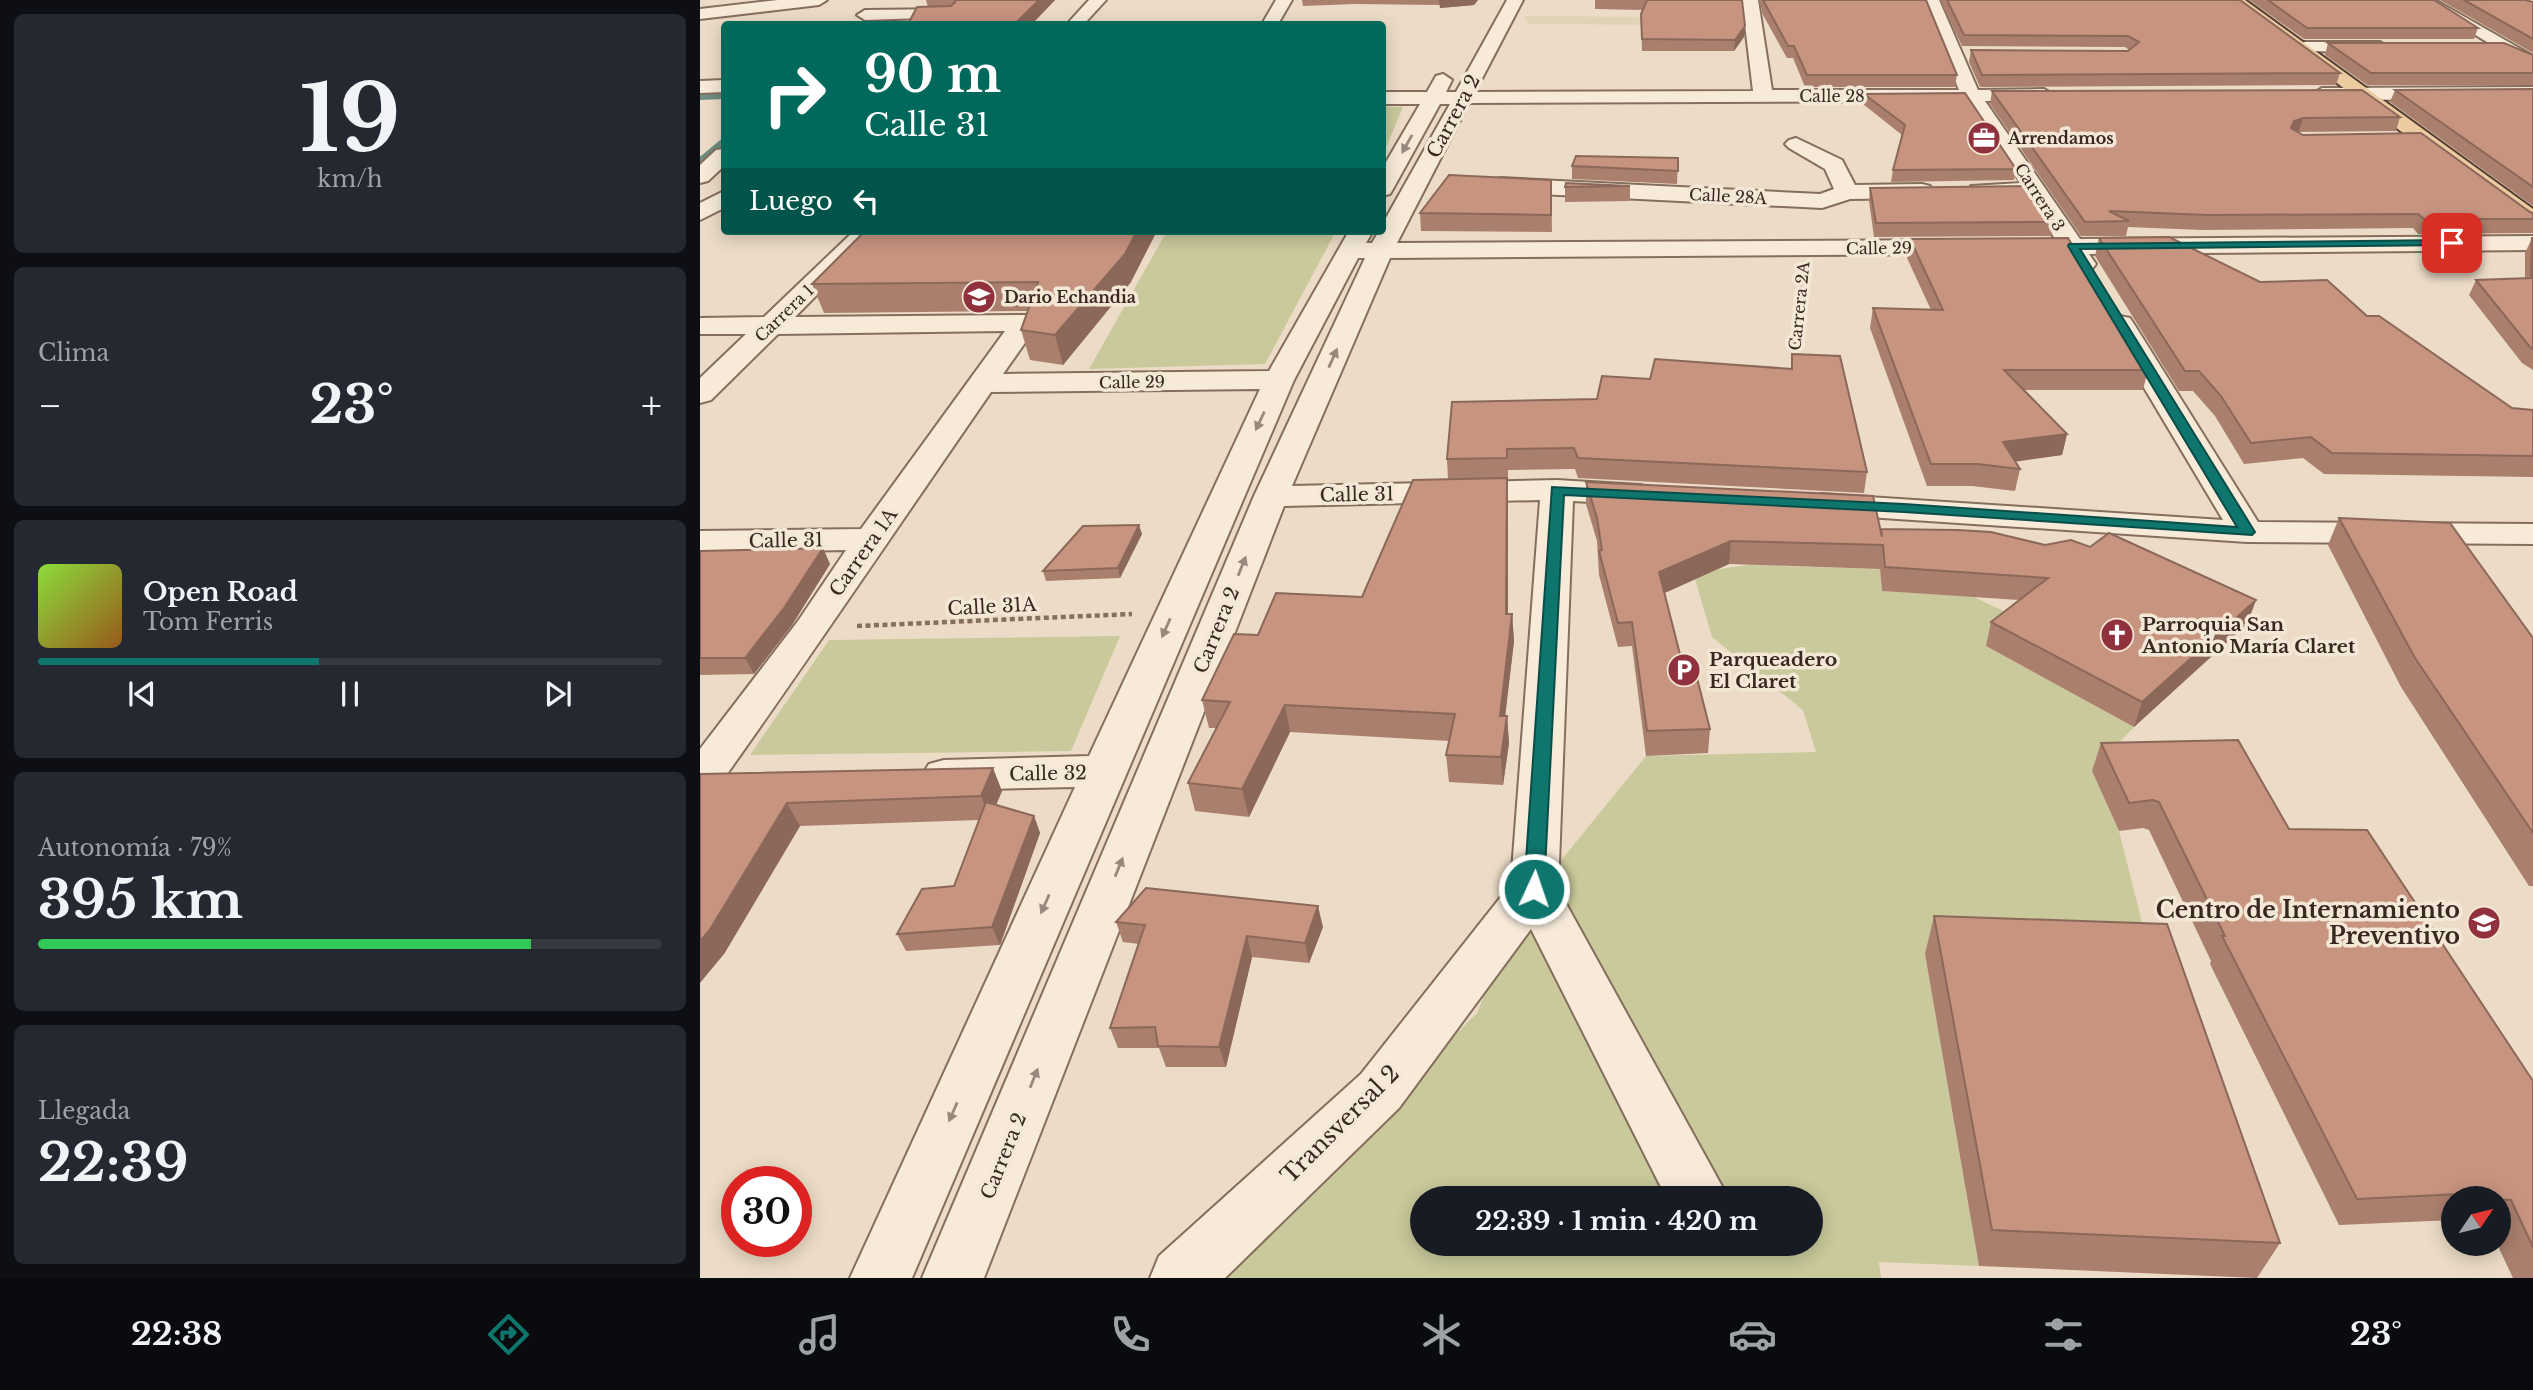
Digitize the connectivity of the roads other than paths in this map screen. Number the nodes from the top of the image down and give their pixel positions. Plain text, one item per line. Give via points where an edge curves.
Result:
1 (819, 0) edge
2 (966, 0) edge
3 (1098, 0) edge
4 (1284, 0) edge
5 (1515, 0) edge
6 (1750, 0) edge
7 (1931, 0) edge
8 (2235, 0) edge
9 (2424, 0) edge
10 (777, 2) edge
11 (700, 13) edge
12 (865, 15) dead end
13 (794, 16) dead end
14 (1078, 21) edge
15 (1272, 21) edge
16 (2298, 47) junction
17 (2394, 47) edge
18 (2463, 47) edge
19 (2504, 47) junction
20 (1953, 54) junction
21 (1980, 54) edge
22 (2533, 64) edge
23 (721, 86) edge
24 (700, 87) edge
25 (1449, 88) junction
26 (2361, 93) junction
27 (2533, 93) edge
28 (2305, 94) edge
29 (1971, 95) junction
30 (2068, 95) edge
31 (1763, 96) junction
32 (1386, 98) edge
33 (2423, 139) junction
34 (2387, 140) edge
35 (1796, 144) dead end
36 (721, 158) edge
37 (700, 176) edge
38 (1416, 184) edge
39 (1474, 184) edge
40 (2037, 190) junction
41 (1847, 192) junction
42 (721, 200) edge
43 (700, 213) edge
44 (1386, 219) edge
45 (2533, 220) edge
46 (830, 235) edge
47 (864, 235) edge
48 (2533, 243) edge
49 (1364, 245) edge
50 (2073, 246) junction
51 (803, 259) dead end
52 (2095, 282) edge
53 (762, 297) dead end
54 (2109, 306) edge
55 (732, 325) junction
56 (771, 325) junction
57 (704, 336) edge
58 (1279, 380) junction
59 (985, 383) junction
60 (700, 394) edge
61 (1557, 490) junction
62 (1271, 496) junction
63 (1668, 496) edge
64 (1793, 502) edge
65 (2247, 532) junction
66 (2533, 534) edge
67 (871, 539) junction
68 (700, 542) edge
69 (1103, 771) junction
70 (909, 776) edge
71 (742, 779) edge
72 (700, 780) edge
73 (1534, 889) junction
74 (1691, 1186) edge
75 (881, 1278) edge
76 (953, 1278) edge
77 (1181, 1278) edge

1 - 10 street
2 - 12 street via 944,18
3 - 14 street
4 - 15 street
5 - 25 street, Carrera 2
6 - 31 street
7 - 20 street, Carrera 3
8 - 16 main road
9 - 19 street
10 - 11 street
10 - 13 street
16 - 17 street
16 - 26 main road
18 - 19 street
19 - 22 street
20 - 21 street
20 - 29 street, Carrera 3
23 - 24 street
25 - 31 street, Calle 28
25 - 32 street, Calle 28
25 - 38 street, Carrera 2
26 - 27 street
26 - 28 street
26 - 33 main road
29 - 30 street, Calle 28
29 - 31 street, Calle 28
29 - 40 street, Carrera 3
33 - 34 street
33 - 45 main road
35 - 41 street via 1834,165
36 - 37 street
38 - 44 street, Carrera 2
39 - 41 street, Calle 28A via 1822,201
40 - 41 street, Calle 28A
40 - 50 street, Carrera 3
42 - 43 street
46 - 51 street, Carrera 1
47 - 56 street, Carrera 1
48 - 50 street, Calle 29
49 - 50 street, Calle 29
49 - 58 street, Carrera 2
62 -> 49 street, Carrera 2
50 - 52 street, Carrera 3
53 - 55 street, Carrera 1
54 - 65 street
55 - 56 street
55 - 57 street
56 - 59 street, Carrera 1A via 1025,323
56 - 60 street, Carrera 1
58 - 59 street, Calle 29
58 -> 69 street, Carrera 2
59 - 67 street, Carrera 1A
61 - 62 street, Calle 31
61 - 63 street, Calle 31
61 - 73 street
76 -> 62 street, Carrera 2
64 - 65 street
65 - 66 street
67 - 68 street, Calle 31
67 - 72 street, Carrera 1A
69 - 70 street, Calle 32
69 -> 75 street, Carrera 2
71 - 72 street
73 - 74 street
73 - 77 street, Transversal 2 via 1380,1091

